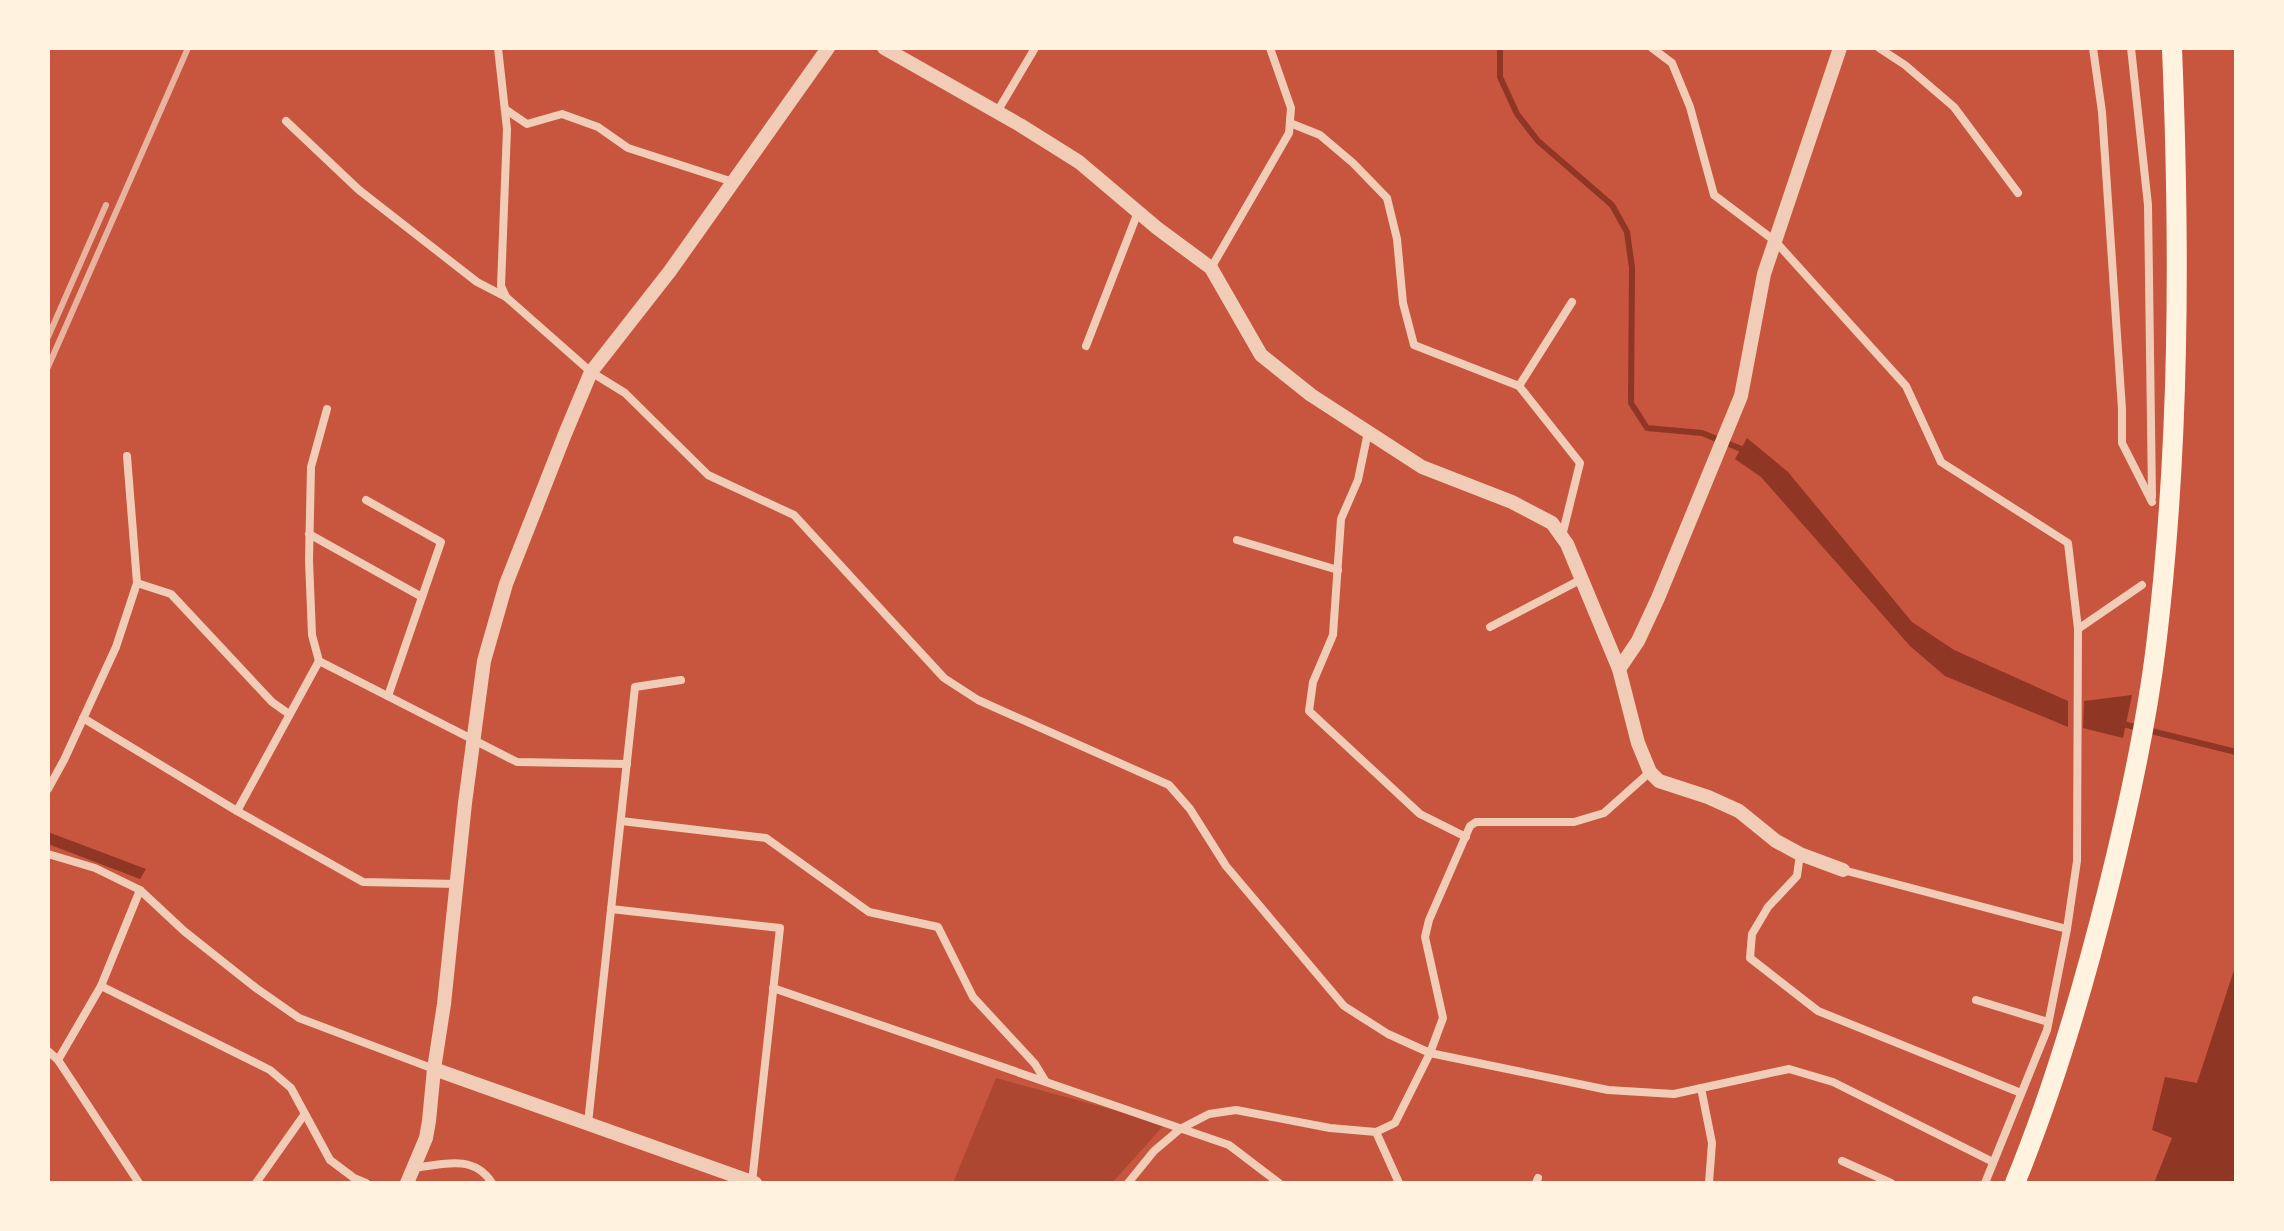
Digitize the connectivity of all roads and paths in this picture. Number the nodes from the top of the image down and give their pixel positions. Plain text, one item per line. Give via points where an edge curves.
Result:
1 (498, 48) edge
2 (828, 48) edge
3 (884, 48) edge
4 (1035, 48) edge
5 (1270, 48) edge
6 (1652, 48) edge
7 (1840, 48) edge
8 (1879, 48) edge
9 (2093, 48) edge
10 (2131, 48) edge
11 (2172, 48) edge
12 (505, 109) junction
13 (997, 112) junction
14 (286, 121) dead end
15 (1290, 123) junction
16 (733, 182) junction
17 (2018, 193) dead end
18 (1138, 212) junction
19 (1775, 241) junction
20 (1211, 268) junction
21 (506, 297) junction
22 (1572, 302) dead end
23 (1086, 346) dead end
24 (591, 372) junction
25 (1519, 386) junction
26 (327, 409) dead end
27 (1368, 432) junction
28 (127, 456) dead end
29 (366, 500) dead end
30 (309, 534) junction
31 (1561, 537) junction
32 (1237, 540) dead end
33 (1338, 570) junction
34 (1582, 578) junction
35 (137, 583) junction
36 (2142, 585) dead end
37 (422, 597) junction
38 (1490, 627) dead end
39 (2078, 629) junction
40 (319, 661) junction
41 (1619, 669) junction
42 (681, 680) dead end
43 (388, 696) junction
44 (289, 714) junction
45 (83, 718) junction
46 (473, 739) junction
47 (627, 764) junction
48 (1650, 772) junction
49 (48, 789) edge
50 (237, 811) junction
51 (621, 821) junction
52 (1466, 837) junction
53 (48, 854) edge
54 (1800, 854) junction
55 (1843, 870) joint
56 (457, 884) junction
57 (140, 890) junction
58 (611, 909) junction
59 (2067, 929) junction
60 (101, 986) junction
61 (773, 988) junction
62 (1976, 1000) dead end
63 (2048, 1022) junction
64 (48, 1051) edge
65 (1430, 1053) junction
66 (58, 1060) junction
67 (434, 1069) junction
68 (1047, 1083) junction
69 (1701, 1088) junction
70 (2021, 1093) junction
71 (304, 1115) junction
72 (588, 1123) junction
73 (1180, 1129) junction
74 (1376, 1132) junction
75 (1842, 1161) dead end
76 (1993, 1162) junction
77 (414, 1168) junction
78 (754, 1182) edge
79 (139, 1183) edge
80 (256, 1183) edge
81 (366, 1183) edge
82 (407, 1183) edge
83 (492, 1183) edge
84 (1128, 1183) edge
85 (1279, 1183) edge
86 (1399, 1183) edge
87 (1709, 1183) edge
88 (1891, 1183) edge
89 (1985, 1183) edge
90 (2015, 1183) edge

1 - 12 street
2 - 16 street
3 - 13 street
4 - 13 street
5 - 15 street via 1291,108
6 - 19 street via 1672,63 1714,195
7 - 19 street
8 - 17 street via 1954,107
9 - 10 street via 2102,112 2122,443 2152,502 2148,205
11 - 90 highway via 2174,412 2155,648 2122,833 2082,987
12 - 16 street via 527,124 562,114 598,127 628,148
12 - 21 street via 501,286
13 - 18 street via 1079,162
14 - 21 street via 359,190 477,282
15 - 20 street
15 - 25 street via 1320,135 1387,198 1414,345
16 - 24 street
18 - 20 street
18 - 23 street
19 - 39 street via 1906,386 1941,462 2068,543
19 - 41 street via 1741,396 1638,641
20 - 27 street via 1261,355
21 - 24 street
22 - 25 street
24 - 46 street via 506,584 484,661
24 - 65 street via 625,393 708,475 794,515 944,678 978,700 1169,785 1226,866 1344,1006
25 - 31 street via 1580,463
26 - 30 street via 311,467
27 - 31 street via 1422,467 1552,523
27 - 33 street via 1358,480 1341,519
28 - 35 street
29 - 37 street via 441,542
30 - 37 street
30 - 40 street via 312,635
31 - 34 street
32 - 33 street
33 - 52 street via 1333,635 1313,682 1309,711 1420,814
34 - 38 street
34 - 41 street
35 - 44 street via 171,594
35 - 45 street via 116,647
36 - 39 street
37 - 43 street
39 - 59 street via 2077,861
40 - 43 street
40 - 44 street
41 - 48 street
42 - 47 street via 635,687
43 - 46 street
44 - 50 street
45 - 49 street
45 - 50 street
46 - 47 street via 517,762
46 - 56 street
47 - 51 street
48 - 52 street via 1604,813 1574,822 1476,822
48 - 54 street via 1659,781 1739,811
50 - 56 street via 363,882
51 - 58 street
51 - 68 street via 766,838 869,912 938,927 973,997
52 - 65 street via 1425,937 1443,1018
53 - 57 street via 95,868
54 - 55 street
54 - 70 street via 1797,876 1752,934 1750,958 1818,1011
55 - 59 street
56 - 67 street
57 - 60 street
57 - 67 street via 184,931 299,1018
58 - 61 street via 780,928
58 - 72 street
59 - 63 street
60 - 66 street
60 - 71 street via 270,1070 291,1088
61 - 68 street
61 - 78 street
62 - 63 street
63 - 70 street
64 - 66 street
65 - 69 street via 1608,1090 1674,1094
65 - 74 street via 1395,1123
66 - 79 street
67 - 72 street
67 - 77 street via 426,1138
68 - 73 street
69 - 76 street via 1789,1069 1833,1082
69 - 87 street via 1712,1143
70 - 76 street
71 - 80 street
71 - 81 street via 330,1160
72 - 78 street
73 - 74 street via 1209,1114 1236,1110
73 - 84 street
73 - 85 street via 1229,1145
74 - 86 street
75 - 88 street
76 - 89 street
77 - 82 street
77 - 83 street via 462,1162 486,1173

